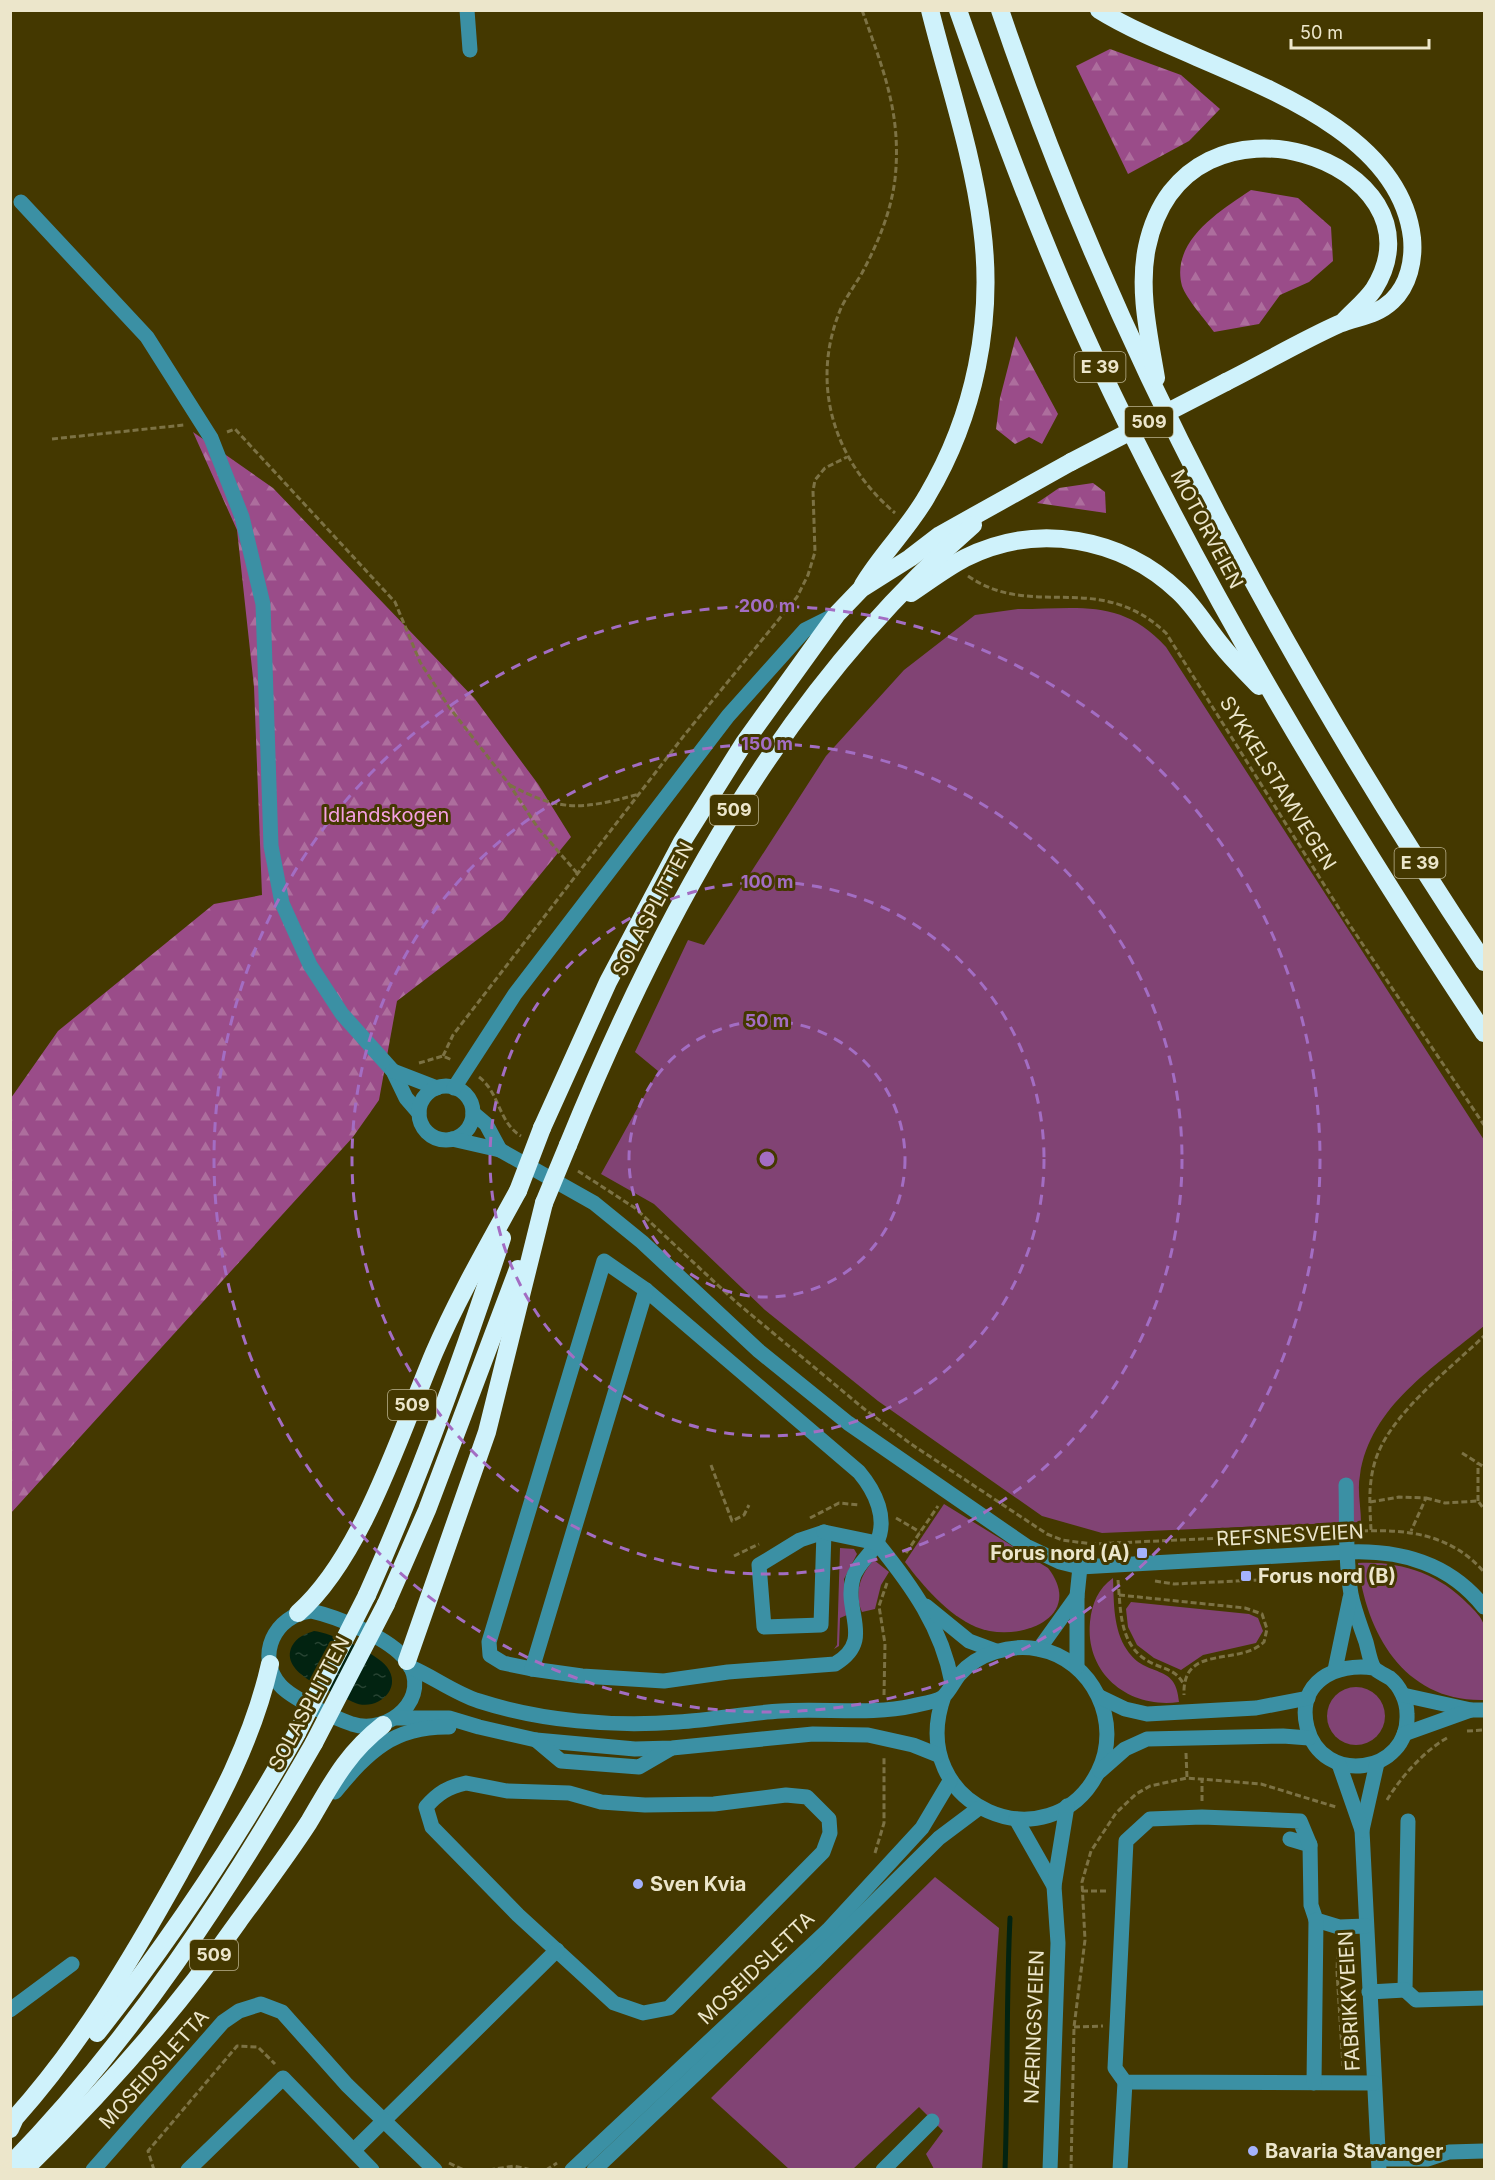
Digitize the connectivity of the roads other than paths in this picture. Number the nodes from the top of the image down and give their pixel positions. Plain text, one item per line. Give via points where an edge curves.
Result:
1 (467, 10) edge
2 (930, 10) edge
3 (958, 10) edge
4 (1000, 10) edge
5 (1099, 10) edge
6 (470, 50) dead end
7 (21, 202) dead end
8 (1342, 323) junction
9 (1159, 399) junction
10 (1001, 501) junction
11 (861, 589) junction
12 (837, 614) junction
13 (884, 614) junction
14 (1279, 706) junction
15 (1485, 962) edge
16 (1485, 1033) edge
17 (393, 1071) junction
18 (437, 1088) junction
19 (454, 1088) junction
20 (419, 1113) junction
21 (473, 1113) junction
22 (452, 1140) junction
23 (500, 1150) junction
24 (518, 1191) junction
25 (544, 1203) junction
26 (646, 1290) junction
27 (1346, 1485) dead end
28 (824, 1532) junction
29 (877, 1544) junction
30 (1349, 1552) junction
31 (1080, 1567) junction
32 (1351, 1595) junction
33 (1077, 1596) junction
34 (924, 1605) junction
35 (1485, 1608) edge
36 (298, 1612) junction
37 (1039, 1649) junction
38 (996, 1651) junction
39 (270, 1664) junction
40 (409, 1664) junction
41 (1077, 1667) junction
42 (1374, 1668) junction
43 (532, 1669) junction
44 (1335, 1670) junction
45 (948, 1690) junction
46 (1403, 1695) junction
47 (1100, 1697) junction
48 (1308, 1698) junction
49 (1478, 1710) edge
50 (390, 1721) junction
51 (479, 1727) junction
52 (1404, 1734) junction
53 (1310, 1738) junction
54 (938, 1755) junction
55 (1377, 1763) junction
56 (1338, 1764) junction
57 (1098, 1773) junction
58 (950, 1781) junction
59 (1067, 1806) junction
60 (979, 1808) junction
61 (1016, 1819) junction
62 (1408, 1821) dead end
63 (308, 1822) junction
64 (1362, 1830) junction
65 (1290, 1839) dead end
66 (1310, 1845) junction
67 (1054, 1886) junction
68 (1316, 1920) junction
69 (1366, 1926) junction
70 (557, 1950) junction
71 (72, 1964) dead end
72 (1405, 1990) junction
73 (1369, 1992) junction
74 (1485, 1998) edge
75 (10, 2010) edge
76 (1125, 2082) junction
77 (1314, 2083) junction
78 (1374, 2083) junction
79 (384, 2120) junction
80 (932, 2121) dead end
81 (10, 2130) edge
82 (10, 2138) edge
83 (354, 2150) junction
84 (1485, 2151) edge
85 (440, 2164) edge
86 (1379, 2164) edge
87 (10, 2165) edge
88 (892, 2166) edge
89 (24, 2169) edge
90 (93, 2169) edge
91 (188, 2169) edge
92 (372, 2169) edge
93 (572, 2169) edge
94 (594, 2169) edge
95 (1050, 2169) edge
96 (1120, 2169) edge

1 - 6 street
2 - 11 highway via 980,209 986,263 984,325 971,390 948,455 913,519
3 - 14 highway, MOTORVEIEN / E 39 via 1023,187 1093,353 1188,543
4 - 9 highway, MOTORVEIEN / E 39 via 1073,207
5 - 8 highway via 1151,39 1298,104 1344,133 1377,165 1407,213 1413,245 1409,275 1384,308 1374,315
7 - 17 street via 147,337 211,438 242,517 263,604 271,846 282,903 322,985 342,1014
8 - 9 highway, E 39 via 1373,289 1384,265 1384,224 1370,196 1341,170 1305,152 1265,147 1243,149 1207,162 1178,184 1165,201 1147,247 1144,296
8 - 10 highway, SOLASPLITTEN / 509, bridge
9 - 15 highway, MOTORVEIEN / E 39 via 1291,649 1409,847
10 - 11 highway, SOLASPLITTEN / 509 via 940,535
10 - 13 highway, SOLASPLITTEN / 509 via 922,570
11 - 12 highway, SOLASPLITTEN / 509
12 - 19 street via 805,630 728,716 515,994
12 - 24 highway, SOLASPLITTEN / 509, bridge via 714,789 633,933 579,1043
13 - 14 highway, E 39 via 955,563 985,549 1026,539 1092,543 1134,559 1167,582
13 - 25 highway, SOLASPLITTEN / 509, bridge via 791,723 683,898 604,1057
14 - 16 highway, MOTORVEIEN / E 39 via 1363,845
17 - 18 street
17 - 20 street via 406,1098
18 - 19 street
18 - 20 street via 424,1098
19 - 21 street via 468,1097
20 - 22 street via 425,1131 442,1140
21 - 22 street via 469,1127
21 - 23 street via 486,1124
22 - 23 street
23 - 31 street via 594,1203 759,1351 897,1459 1026,1546
24 - 36 highway, 509 via 435,1350 349,1547 329,1581
24 - 82 highway, SOLASPLITTEN / 509, bridge via 465,1352 407,1506 297,1733 199,1894 124,1998
25 - 40 highway, 509 via 487,1432
25 - 87 highway, SOLASPLITTEN / 509, bridge via 427,1510 386,1604 315,1743 214,1908 141,2012
26 - 29 street via 859,1472 872,1488 880,1508
26 - 43 street
26 - 43 street via 604,1261 489,1642 490,1655 503,1663
27 - 30 street
28 - 28 street via 800,1540 759,1565 764,1627 822,1625
28 - 29 street
29 - 34 street
29 - 43 street via 853,1577 856,1642 848,1656 835,1664 664,1681
30 - 31 street, REFSNESVEIEN
30 - 32 street
30 - 35 street, REFSNESVEIEN via 1388,1553 1423,1561 1456,1580
31 - 33 street
32 - 42 street
32 - 44 street
33 - 37 street
33 - 41 street
34 - 38 street via 969,1641
34 - 45 street via 947,1655
36 - 39 street via 273,1635
36 - 40 street via 331,1616 386,1642
37 - 38 street
37 - 41 street
38 - 45 street via 964,1669
39 - 50 street via 280,1686 289,1693 351,1724 372,1727
39 - 81 highway via 254,1720 230,1780 141,1942 92,2021 15,2118
40 - 45 street via 477,1700 588,1721 676,1723 778,1711 909,1707
40 - 50 street via 414,1692 408,1706
41 - 47 street
42 - 44 street via 1354,1665
42 - 46 street via 1391,1679
44 - 48 street via 1319,1681
45 - 54 street via 936,1725
46 - 49 street
46 - 52 street via 1407,1714
47 - 48 street via 1147,1714 1256,1708
47 - 57 street via 1107,1743
48 - 53 street via 1305,1718
49 - 52 street
50 - 51 street via 449,1718
50 - 63 highway, 509 via 364,1740 342,1767
51 - 54 street via 536,1740 624,1748 672,1748 780,1736 843,1734 892,1739
51 - 63 street via 432,1726 389,1739 349,1773
52 - 55 street via 1394,1751
53 - 56 street via 1321,1754
53 - 57 street via 1147,1740 1125,1749
54 - 58 street
55 - 56 street via 1358,1767
55 - 64 street, FABRIKKVEIEN
56 - 64 street, FABRIKKVEIEN
57 - 59 street
58 - 60 street
58 - 93 street, MOSEIDSLETTA via 922,1828 835,1922
59 - 61 street via 1051,1814
59 - 67 street, NÆRINGSVEIEN
60 - 61 street
60 - 94 street, MOSEIDSLETTA via 939,1838
61 - 67 street, NÆRINGSVEIEN
62 - 72 street
63 - 89 highway, 509 via 158,2027 88,2106
64 - 69 street, FABRIKKVEIEN
65 - 66 street
66 - 68 street via 1311,1905
66 - 76 street via 1300,1821 1202,1817 1150,1819 1125,1842 1115,2068
67 - 95 street, NÆRINGSVEIEN via 1058,1944
68 - 69 street via 1339,1927
68 - 77 street
69 - 73 street, FABRIKKVEIEN
70 - 70 street via 614,2003 643,2013 669,2008 823,1852 830,1833 829,1819 807,1797 786,1795 714,1804 645,1805 466,1783 436,1794 426,1807 432,1827
70 - 79 street
71 - 75 street
72 - 73 street
72 - 74 street via 1416,2000
73 - 78 street, FABRIKKVEIEN
76 - 77 street
76 - 96 street
77 - 78 street
78 - 86 street, FABRIKKVEIEN
79 - 83 street
79 - 85 street, MOSEIDSLETTA
79 - 90 street, MOSEIDSLETTA via 282,2012 261,2004 239,2011 223,2022
80 - 88 street
83 - 91 street via 283,2078
83 - 92 street
84 - 86 street via 1449,2152 1428,2159

